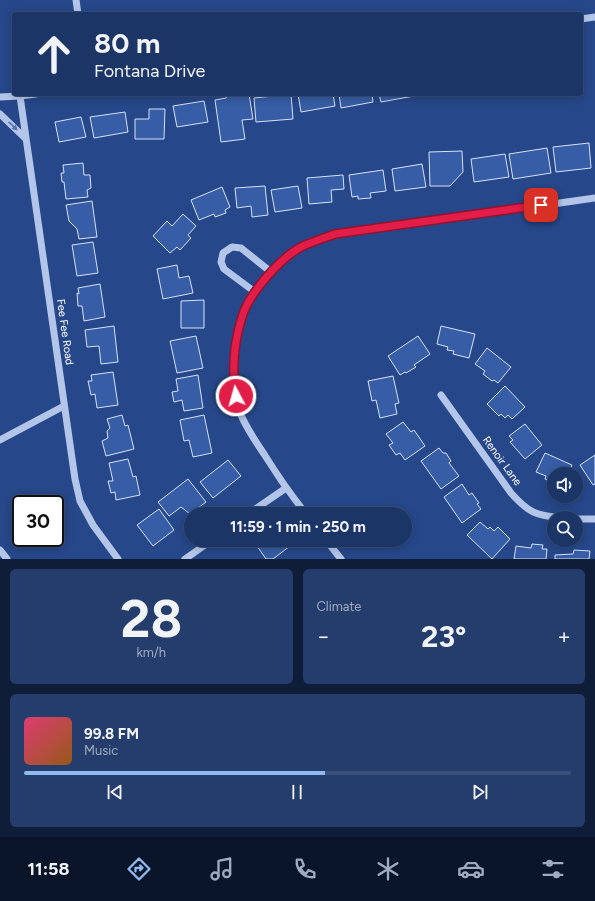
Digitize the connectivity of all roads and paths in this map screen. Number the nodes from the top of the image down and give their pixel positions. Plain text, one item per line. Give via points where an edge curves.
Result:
1 (76, 0) edge
2 (78, 12) edge
3 (595, 17) edge
4 (583, 19) edge
5 (20, 96) joint
6 (0, 97) edge
7 (0, 114) edge
8 (26, 138) junction
9 (595, 198) edge
10 (271, 272) junction
11 (255, 292) junction
12 (441, 395) dead end
13 (64, 406) junction
14 (0, 440) edge
15 (286, 488) junction
16 (258, 507) edge
17 (301, 507) edge
18 (547, 516) edge
19 (583, 519) edge
20 (595, 519) edge
21 (202, 547) edge
22 (331, 547) edge
23 (0, 550) edge
24 (7, 559) edge
25 (118, 559) edge
26 (185, 559) edge
27 (340, 559) edge

1 - 2 street
3 - 4 street
5 - 6 street
5 - 8 street, Fee Fee Road
7 -> 8 street
8 - 13 street, Fee Fee Road
9 - 10 street via 335,234 302,247 285,258
10 - 11 street
10 - 11 street via 241,248 232,247 223,253 220,262 224,269
11 - 15 street via 242,316 236,343 233,380 240,414
12 - 18 street, Renoir Lane via 523,506 531,512
13 - 14 street
13 - 25 street, Fee Fee Road via 80,501 92,525
15 - 16 street
15 - 17 street
19 - 20 street
21 - 26 street
22 - 27 street
23 - 24 street

